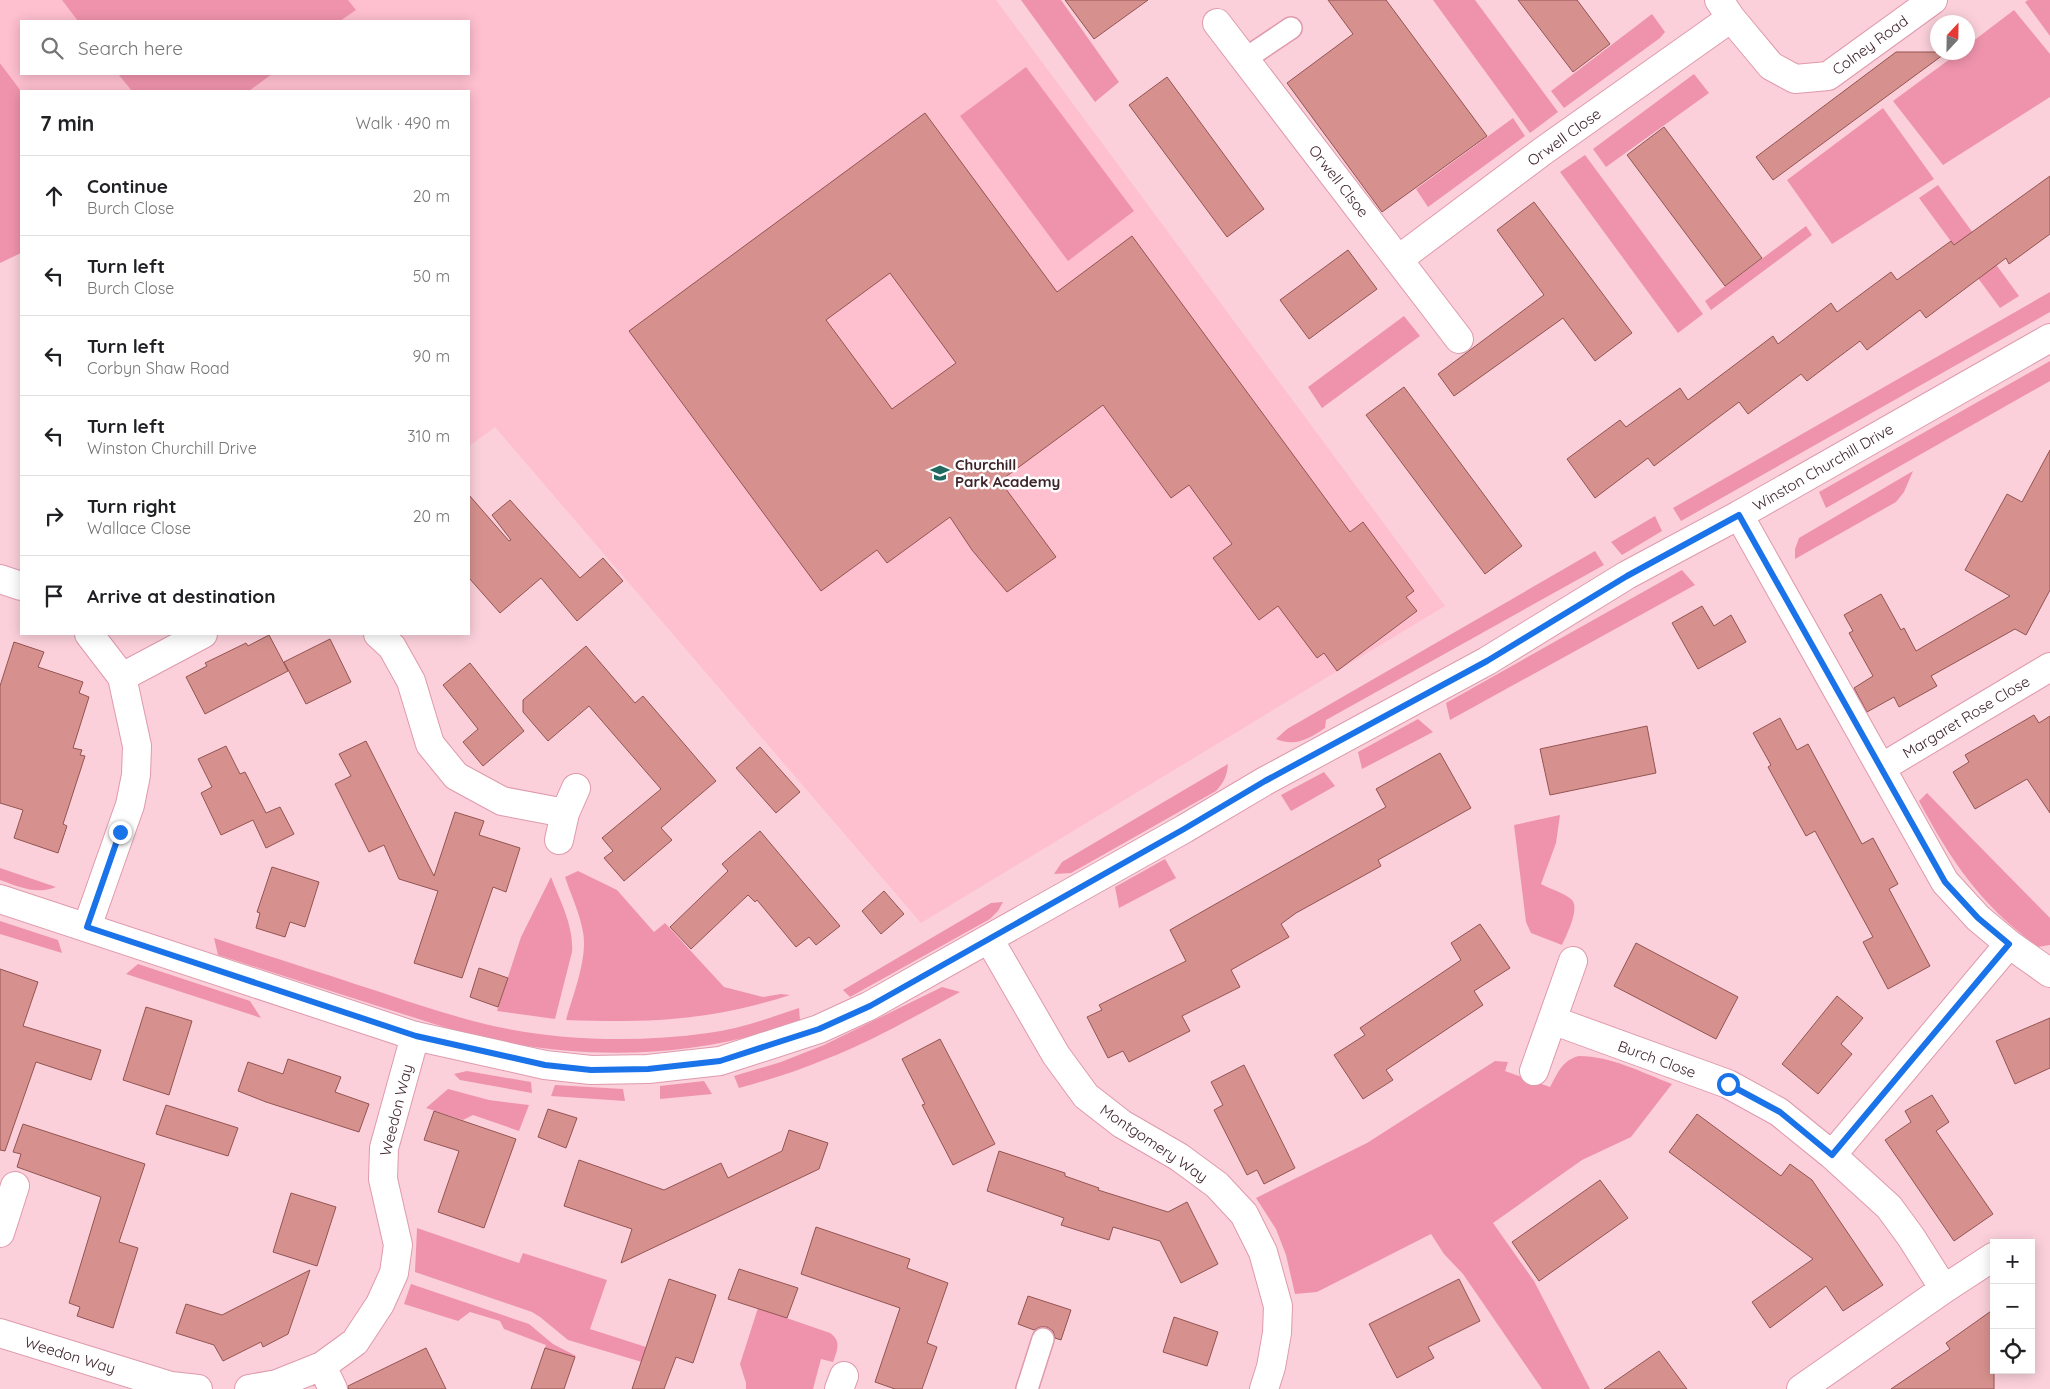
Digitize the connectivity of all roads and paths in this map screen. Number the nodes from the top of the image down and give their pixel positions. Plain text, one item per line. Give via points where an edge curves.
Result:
1 (1933, 0) edge
2 (1725, 9) edge
3 (1218, 24) dead end
4 (1291, 28) dead end
5 (1245, 59) junction
6 (1399, 259) junction
7 (2050, 338) edge
8 (1459, 339) dead end
9 (1739, 515) junction
10 (0, 579) edge
11 (20, 586) edge
12 (90, 635) edge
13 (201, 635) edge
14 (379, 635) edge
15 (2050, 667) edge
16 (122, 677) junction
17 (1881, 768) junction
18 (576, 788) dead end
19 (565, 813) junction
20 (559, 840) dead end
21 (0, 899) edge
22 (87, 927) junction
23 (989, 939) junction
24 (2009, 944) junction
25 (1573, 961) dead end
26 (2050, 973) edge
27 (1552, 1020) junction
28 (416, 1036) junction
29 (1534, 1071) dead end
30 (1832, 1155) junction
31 (15, 1186) dead end
32 (1, 1230) edge
33 (1990, 1259) edge
34 (1944, 1289) junction
35 (0, 1333) edge
36 (1043, 1339) dead end
37 (327, 1378) edge
38 (198, 1389) edge
39 (249, 1389) edge
40 (1027, 1389) edge
41 (1264, 1389) edge
42 (1800, 1389) edge

1 - 2 street, Colney Road via 1828,76 1796,79 1771,66
2 - 6 street, Orwell Close
3 - 5 street, Orwell Clsoe
4 - 5 lane
5 - 6 street, Orwell Clsoe
6 - 8 street, Orwell Clsoe
7 - 9 street, Winston Churchill Drive
9 - 17 street
9 - 23 street, Winston Churchill Drive via 1627,576 1487,661 1265,781
10 - 11 street
12 - 16 street
13 - 16 street
14 - 19 street via 392,647 411,681 430,744 456,776 502,801
15 - 17 street, Margaret Rose Close
16 - 22 street via 137,746 136,775 130,805
17 - 24 street via 1945,882 1978,918
18 - 19 street
19 - 20 street
21 - 22 street, Winston Churchill Drive
22 - 28 street, Winston Churchill Drive
23 - 28 street, Winston Churchill Drive via 870,1006 828,1025 720,1061 648,1069 591,1070 545,1065
23 - 41 street, Montgomery Way via 1056,1055 1086,1096 1122,1124 1179,1157 1217,1185 1244,1214 1263,1252 1278,1306 1277,1333
24 - 26 street
24 - 30 street
25 - 27 street
27 - 29 street
27 - 30 street, Burch Close via 1728,1084 1780,1112
28 - 37 street, Weedon Way via 384,1148 383,1179 398,1245 394,1273 380,1304
30 - 34 street, Burch Close via 1889,1207
31 - 32 street
33 - 34 street
34 - 42 street
35 - 38 street, Weedon Way via 172,1386
36 - 40 lane
37 - 39 street, Weedon Way

